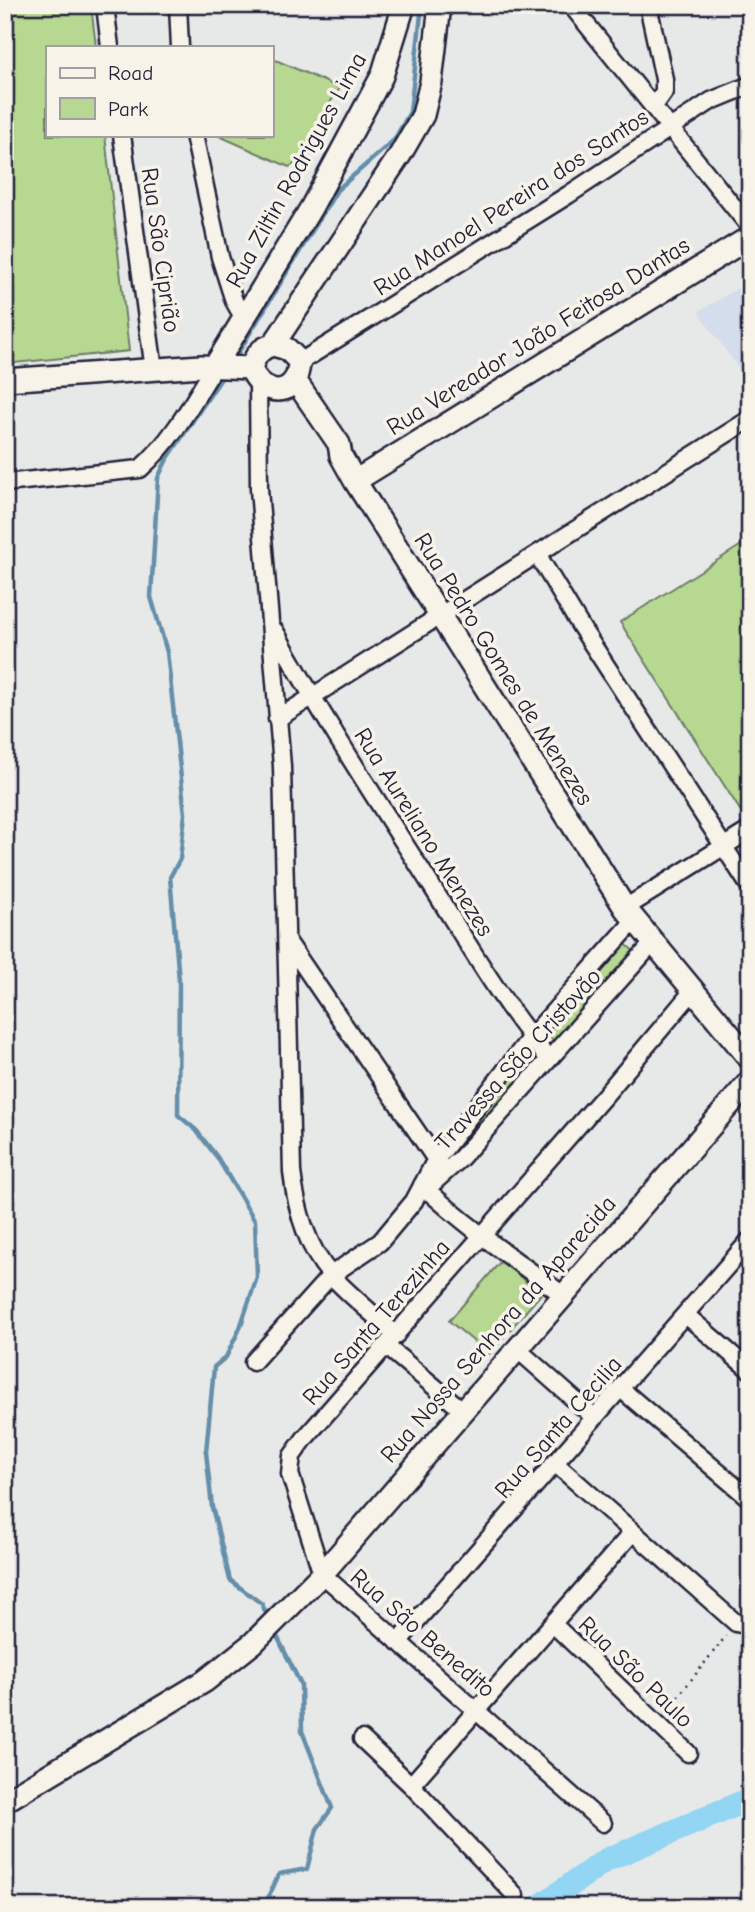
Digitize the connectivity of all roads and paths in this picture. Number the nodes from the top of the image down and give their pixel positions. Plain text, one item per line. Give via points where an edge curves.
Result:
1 (105, 5) edge
2 (178, 5) edge
3 (404, 5) edge
4 (440, 5) edge
5 (571, 5) edge
6 (648, 5) edge
7 (110, 46) edge
8 (180, 46) edge
9 (750, 85) edge
10 (654, 106) junction
11 (671, 127) junction
12 (122, 136) edge
13 (194, 136) edge
14 (750, 227) edge
15 (750, 237) edge
16 (258, 334) junction
17 (154, 370) junction
18 (237, 370) junction
19 (294, 376) junction
20 (5, 380) edge
21 (750, 419) edge
22 (355, 481) junction
23 (5, 482) edge
24 (537, 554) junction
25 (440, 615) junction
26 (270, 623) junction
27 (311, 697) junction
28 (277, 719) junction
29 (750, 830) edge
30 (722, 847) junction
31 (750, 887) edge
32 (630, 915) junction
33 (287, 941) junction
34 (652, 944) junction
35 (692, 992) junction
36 (531, 1037) junction
37 (549, 1059) junction
38 (750, 1059) edge
39 (750, 1081) edge
40 (441, 1167) junction
41 (424, 1187) junction
42 (481, 1236) junction
43 (750, 1240) edge
44 (331, 1275) junction
45 (563, 1295) junction
46 (686, 1315) junction
47 (391, 1340) junction
48 (516, 1348) junction
49 (253, 1362) dead end
50 (750, 1370) edge
51 (621, 1389) junction
52 (462, 1410) junction
53 (595, 1418) junction
54 (305, 1438) joint
55 (556, 1464) junction
56 (750, 1499) edge
57 (632, 1533) junction
58 (321, 1574) junction
59 (553, 1624) junction
60 (743, 1625) edge
61 (398, 1642) junction
62 (477, 1711) junction
63 (657, 1724) junction
64 (362, 1739) dead end
65 (688, 1753) dead end
66 (411, 1785) junction
67 (6, 1797) edge
68 (603, 1823) dead end
69 (514, 1895) dead end

1 - 7 street
2 - 8 street
3 - 16 street, Rua Ziltin Rodrigues Lima via 382,76 311,208
4 - 16 street via 423,115 400,155
5 - 10 street
6 - 10 street via 664,79 664,92
9 - 11 street, Rua Manoel Pereira dos Santos via 711,101
10 - 11 street
11 - 14 street
11 - 19 street, Rua Manoel Pereira dos Santos
12 - 17 street, Rua São Ciprião
13 - 16 street via 219,257 234,301
15 - 22 street, Rua Vereador João Feitosa Dantas
16 - 18 street
16 - 18 street via 255,355
16 - 19 street via 287,348
17 - 18 street
17 - 20 street
18 - 19 street via 271,390
18 - 23 street via 183,418 140,469
18 - 26 street via 259,489
19 - 22 street, Rua Pedro Gomes de Menezes via 338,444
21 - 24 street
22 - 25 street, Rua Pedro Gomes de Menezes
24 - 25 street
24 - 30 street
25 - 27 street
25 - 32 street, Rua Pedro Gomes de Menezes
26 - 27 street, Rua Aureliano Menezes
26 - 28 street
27 - 28 street
27 - 36 street, Rua Aureliano Menezes
28 - 33 street
29 - 30 street
30 - 31 street
30 - 32 street
32 - 34 street, Rua Pedro Gomes de Menezes
32 - 36 street
33 - 40 street
33 - 44 street via 295,1196 312,1245
34 - 35 street, Rua Pedro Gomes de Menezes
34 - 37 street, Travessa São Cristovão
35 - 38 street, Rua Pedro Gomes de Menezes
35 - 42 street, Rua Santa Terezinha
36 - 37 street, Rua Aureliano Menezes
36 - 40 street
37 - 40 street, Travessa São Cristovão
39 - 45 street, Rua Nossa Senhora da Aparecida
40 - 41 street, Travessa São Cristovão
41 - 42 street
41 - 44 street, Travessa São Cristovão via 380,1242
42 - 45 street
42 - 47 street, Rua Santa Terezinha
43 - 46 street, Rua Santa Cecilia
44 - 47 street
44 - 49 street, Travessa São Cristovão
45 - 48 street, Rua Nossa Senhora da Aparecida
46 - 50 street
46 - 51 street, Rua Santa Cecilia
47 - 52 street
47 - 54 street, Rua Santa Terezinha
48 - 52 street, Rua Nossa Senhora da Aparecida
48 - 53 street
51 - 53 street, Rua Santa Cecilia
51 - 56 street
52 - 58 street, Rua Nossa Senhora da Aparecida
53 - 55 street, Rua Santa Cecilia
54 - 58 street, Rua São Benedito via 292,1456 290,1474
55 - 57 street
55 - 61 street, Rua Santa Cecilia
57 - 59 street
57 - 60 street
58 - 61 street, Rua São Benedito
58 - 67 street, Rua Nossa Senhora da Aparecida via 253,1643 205,1681
59 - 62 street
59 - 63 street, Rua São Paulo
60 - 63 path
61 - 62 street, Rua São Benedito
62 - 66 street
62 - 68 street, Rua São Benedito
63 - 65 street, Rua São Paulo
64 - 66 street
66 - 69 street

